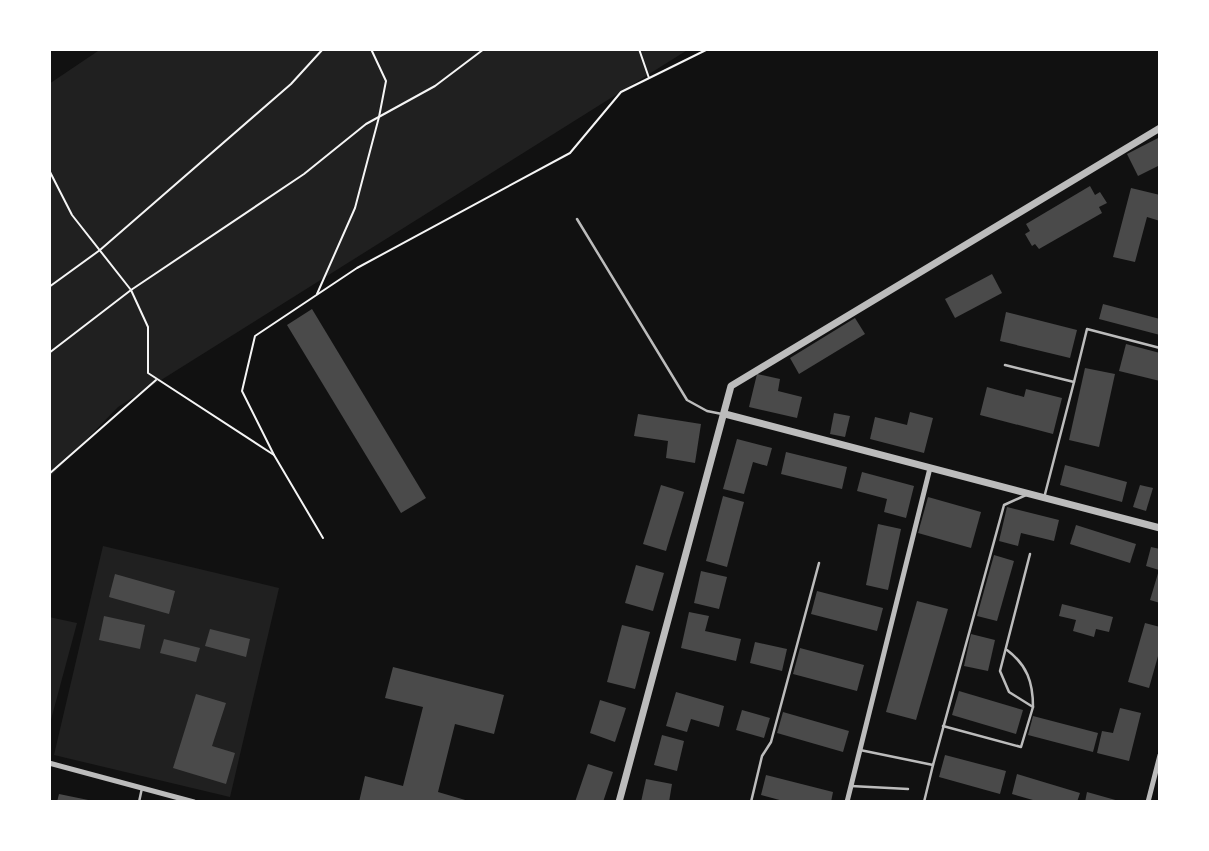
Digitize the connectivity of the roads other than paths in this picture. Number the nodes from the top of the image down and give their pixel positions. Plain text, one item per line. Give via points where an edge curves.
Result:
1 (1160, 128) edge
2 (577, 219) dead end
3 (1160, 348) edge
4 (1005, 365) dead end
5 (1074, 382) junction
6 (725, 414) junction
7 (930, 468) junction
8 (1028, 494) junction
9 (1044, 498) junction
10 (1160, 528) edge
11 (1030, 554) dead end
12 (819, 563) dead end
13 (1005, 649) junction
14 (1033, 707) junction
15 (943, 726) junction
16 (860, 750) junction
17 (1160, 755) edge
18 (49, 763) edge
19 (933, 765) junction
20 (851, 786) junction
21 (142, 788) junction
22 (908, 789) dead end
23 (139, 802) edge
24 (194, 802) edge
25 (619, 802) edge
26 (751, 802) edge
27 (848, 802) edge
28 (924, 802) edge
29 (1148, 802) edge

1 - 6 street via 732,386
2 - 6 lane via 687,400
3 - 5 lane via 1087,329
4 - 5 lane
5 - 9 lane
6 - 7 street
6 - 25 street
7 - 8 street
7 - 16 street
8 - 9 street
8 - 15 lane via 1004,505
9 - 10 street
11 - 13 lane
12 - 26 lane
13 - 14 lane via 1026,668
13 - 14 lane via 1002,681 1009,692
14 - 15 lane via 1021,747
15 - 19 lane
16 - 19 lane
16 - 20 street
17 - 29 street
18 - 21 street
19 - 28 lane
20 - 22 lane
20 - 27 street
21 - 23 lane
21 - 24 street

